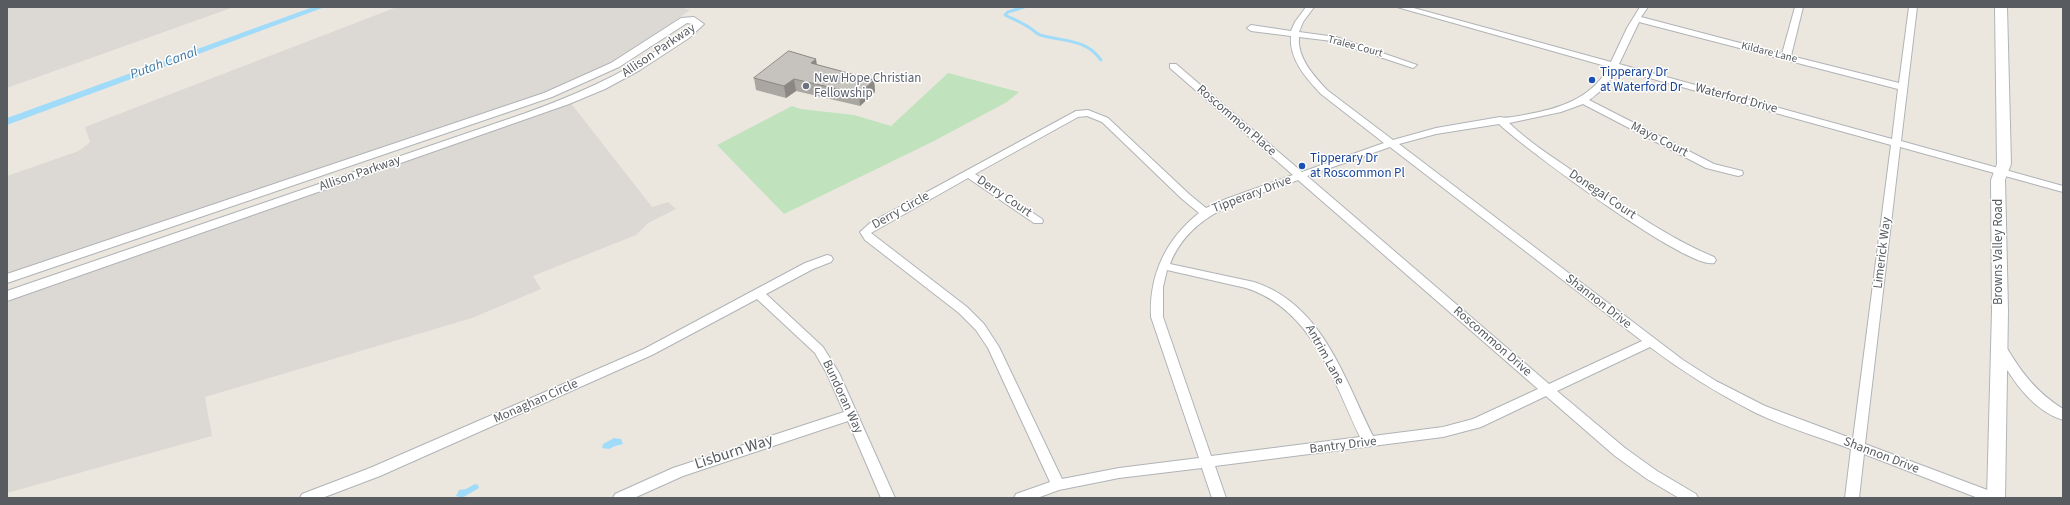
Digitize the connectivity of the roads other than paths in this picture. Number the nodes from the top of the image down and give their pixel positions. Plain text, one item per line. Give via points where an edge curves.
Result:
1 (1310, 7) edge
2 (1401, 7) edge
3 (1644, 7) edge
4 (1799, 7) edge
5 (1913, 7) edge
6 (2001, 7) edge
7 (1637, 19) junction
8 (1250, 28) dead end
9 (1296, 34) junction
10 (1786, 57) junction
11 (1413, 65) dead end
12 (1173, 66) dead end
13 (1614, 66) junction
14 (1902, 87) junction
15 (1582, 100) junction
16 (1500, 120) junction
17 (1392, 143) junction
18 (1897, 143) junction
19 (2000, 172) junction
20 (1738, 173) dead end
21 (969, 174) junction
22 (1300, 176) junction
23 (2063, 189) edge
24 (1206, 213) junction
25 (1038, 220) dead end
26 (827, 259) dead end
27 (1710, 260) dead end
28 (1164, 266) junction
29 (7, 279) edge
30 (758, 293) junction
31 (7, 296) edge
32 (1650, 342) junction
33 (1999, 345) junction
34 (1548, 390) junction
35 (2063, 414) edge
36 (851, 415) junction
37 (1369, 442) junction
38 (1858, 447) junction
39 (1207, 463) junction
40 (1058, 484) junction
41 (308, 498) edge
42 (620, 498) edge
43 (888, 498) edge
44 (1021, 498) edge
45 (1219, 498) edge
46 (1691, 498) edge
47 (1852, 498) edge
48 (1994, 498) edge

1 - 9 street, Shannon Drive via 1298,23
2 - 13 street, Waterford Drive
3 - 7 street, Tipperary Drive
4 - 10 street
5 - 14 street, Limerick Way
6 - 19 main road, Browns Valley Road via 2004,164
7 - 10 street, Kildare Lane
7 - 13 street, Tipperary Drive
8 - 9 street, Tralee Court
9 - 11 street, Tralee Court via 1333,39 1398,58
9 - 17 street, Shannon Drive via 1295,50 1306,72 1324,92
10 - 14 street, Kildare Lane
12 - 22 street, Roscommon Place
13 - 15 street, Tipperary Drive via 1601,84
13 - 18 street, Waterford Drive
14 - 18 street, Limerick Way
15 - 16 street, Tipperary Drive via 1562,108
15 - 20 street, Mayo Court via 1710,166
16 - 17 street, Tipperary Drive via 1445,129
16 - 27 street, Donegal Court via 1526,143 1660,235 1685,250
17 - 22 street, Tipperary Drive
17 - 32 street, Shannon Drive
18 - 19 street, Waterford Drive
18 - 38 street, Limerick Way
19 - 23 street, Waterford Drive
19 - 33 main road, Browns Valley Road
21 - 24 street, Derry Circle via 1076,114 1088,112 1106,120
21 - 25 street, Derry Court
21 - 40 street, Derry Circle via 865,232 869,238 963,310 980,327 993,347
22 - 24 street, Tipperary Drive via 1230,201
22 - 34 street, Roscommon Drive
24 - 28 street, Tipperary Drive via 1180,236
26 - 30 street, Monaghan Circle
28 - 37 street, Antrim Lane via 1263,290 1288,304 1308,323 1324,349
28 - 39 street, Tipperary Drive via 1154,300 1157,317
29 - 31 street, Allison Parkway via 548,95 615,65 685,20 694,20 699,24 637,69 582,95
30 - 36 street, Bundoran Way via 819,350 833,372
30 - 41 street, Monaghan Circle via 614,368 375,472
32 - 34 street, Bantry Drive
32 - 38 street, Shannon Drive via 1712,384 1760,409
33 - 35 street via 2012,371 2024,386
33 - 48 main road, Browns Valley Road
34 - 37 street, Bantry Drive via 1476,423 1443,432
34 - 46 street, Roscommon Drive via 1620,452
36 - 42 street, Lisburn Way via 678,472
36 - 43 street, Bundoran Way
37 - 39 street, Bantry Drive
38 - 47 street, Limerick Way
38 - 48 street, Shannon Drive
39 - 40 street, Bantry Drive via 1119,473
39 - 45 street, Tipperary Drive
40 - 44 street, Bantry Drive

